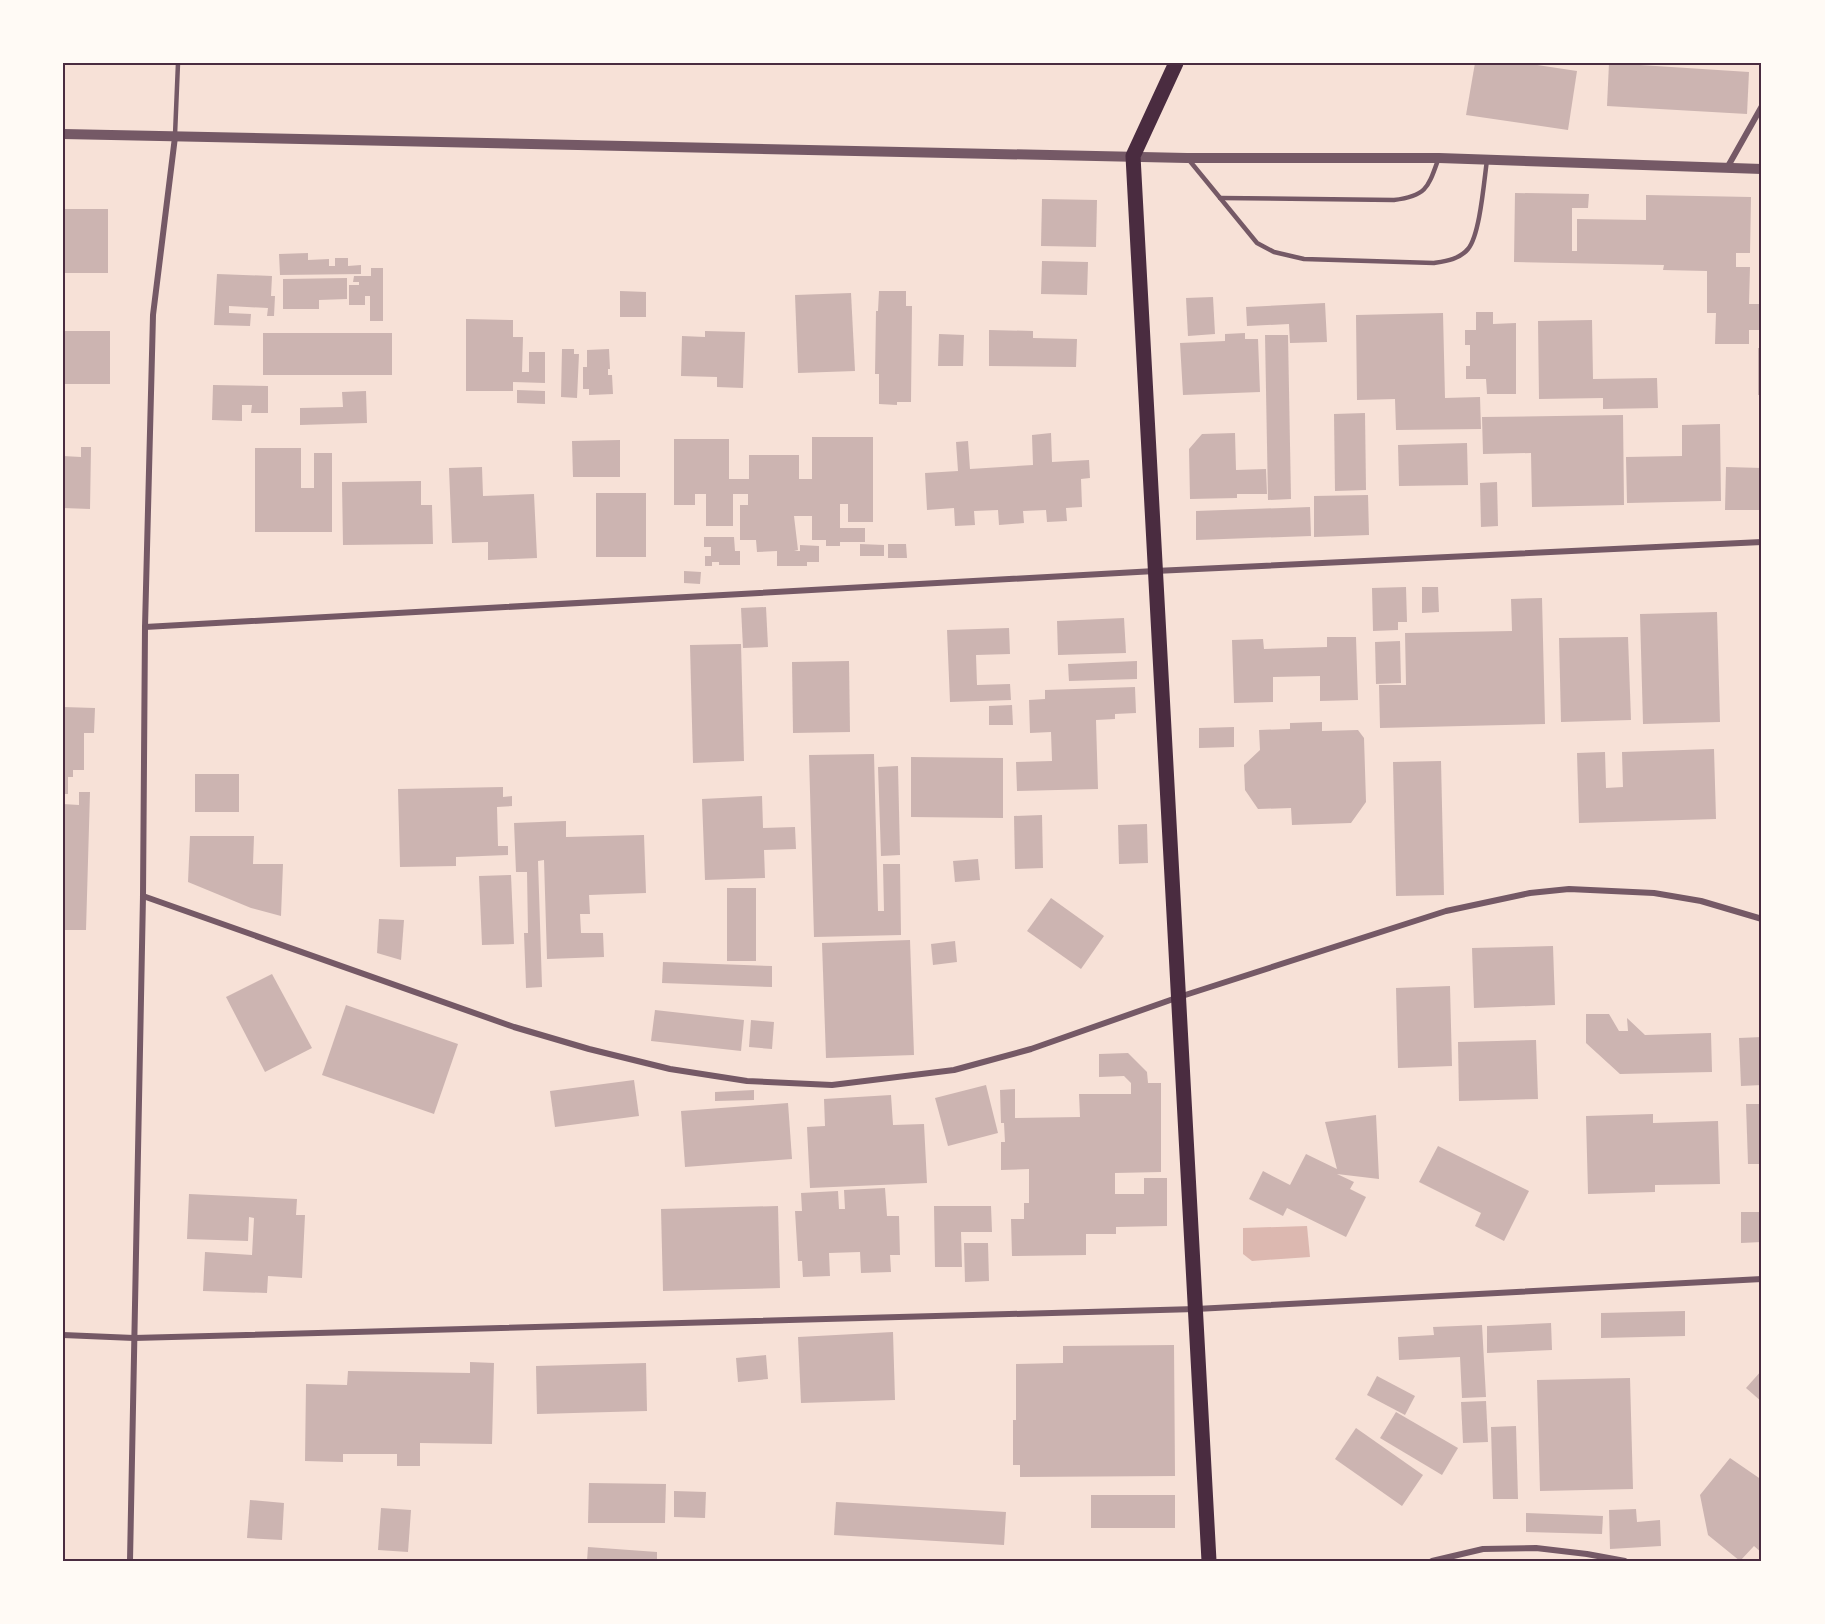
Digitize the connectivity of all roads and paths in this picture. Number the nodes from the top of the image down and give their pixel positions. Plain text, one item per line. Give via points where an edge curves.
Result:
1 (178, 63) edge
2 (1176, 63) edge
3 (1762, 106) edge
4 (63, 134) edge
5 (175, 137) junction
6 (1133, 156) junction
7 (1187, 158) junction
8 (1439, 158) junction
9 (1487, 160) junction
10 (1727, 168) junction
11 (1762, 169) edge
12 (1220, 198) junction
13 (1762, 542) edge
14 (1155, 571) junction
15 (145, 627) junction
16 (142, 896) junction
17 (1762, 919) edge
18 (1179, 996) junction
19 (1762, 1279) edge
20 (1196, 1310) junction
21 (63, 1335) edge
22 (134, 1338) junction
23 (130, 1561) edge
24 (1209, 1561) edge
25 (1432, 1561) edge
26 (1625, 1561) edge

1 - 5 lane
2 - 6 main road
3 - 10 street
4 - 5 street
5 - 6 street
5 - 15 street via 153,315
6 - 7 street
6 - 14 main road
7 - 8 street
7 - 12 lane
8 - 9 street
8 - 12 lane via 1429,186 1411,198
9 - 10 street
9 - 12 lane via 1476,235 1468,250 1453,260 1434,263 1304,259 1274,252 1257,243
10 - 11 street
13 - 14 street
14 - 15 street
14 - 18 main road
15 - 16 street
16 - 18 street via 514,1027 670,1069 747,1081 832,1085 954,1070 1031,1048
16 - 22 street
17 - 18 street via 1654,892 1530,892 1446,911
18 - 20 main road
19 - 20 street
20 - 22 street
20 - 24 main road
21 - 22 street
22 - 23 street
25 - 26 street via 1483,1549 1536,1548

